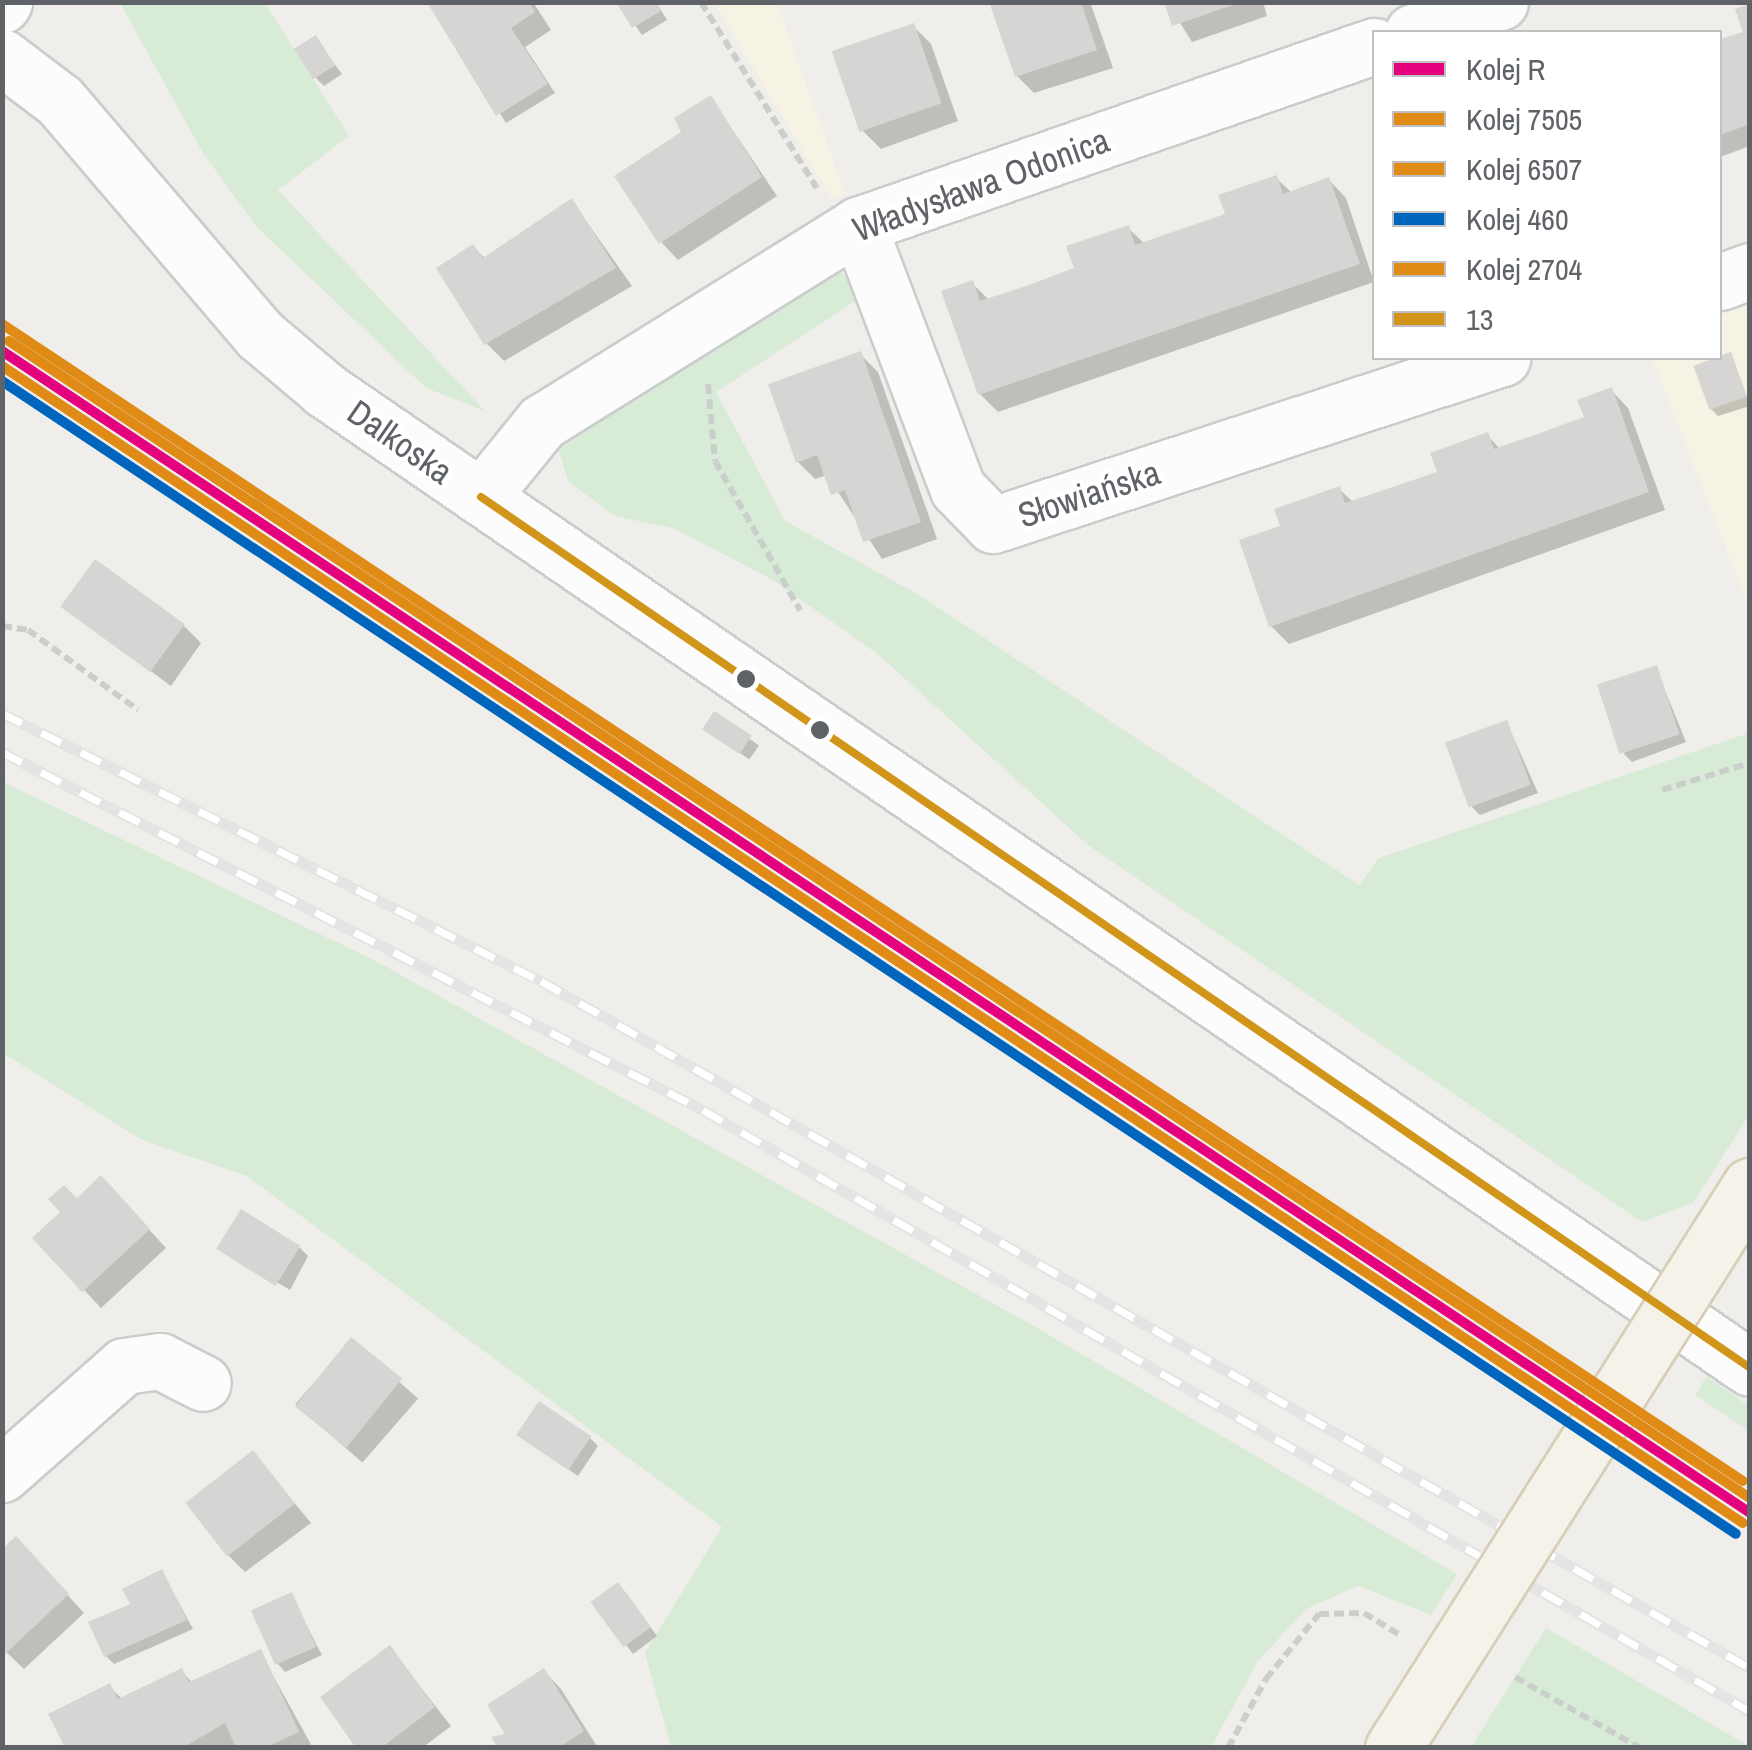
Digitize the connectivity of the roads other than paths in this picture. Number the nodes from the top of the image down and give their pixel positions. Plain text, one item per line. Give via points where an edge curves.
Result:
1 (1500, 2) edge
2 (1419, 30) edge
3 (1372, 47) edge
4 (2, 58) edge
5 (839, 209) junction
6 (1750, 271) edge
7 (1722, 281) edge
8 (1496, 360) edge
9 (481, 498) junction
10 (1750, 1186) edge
11 (1750, 1368) edge
12 (203, 1383) dead end
13 (2, 1474) edge
14 (1393, 1748) edge

1 - 2 street
3 - 5 street, Władysława Odonica
4 - 9 street, Dalkoska via 60,102 260,335
5 - 8 street, Słowiańska via 958,489 993,525
5 - 9 street, Władysława Odonica via 728,306 542,422
6 - 7 street
9 - 11 street, Dalkoska
10 - 14 main road, bridge
12 - 13 street via 160,1361 124,1366

